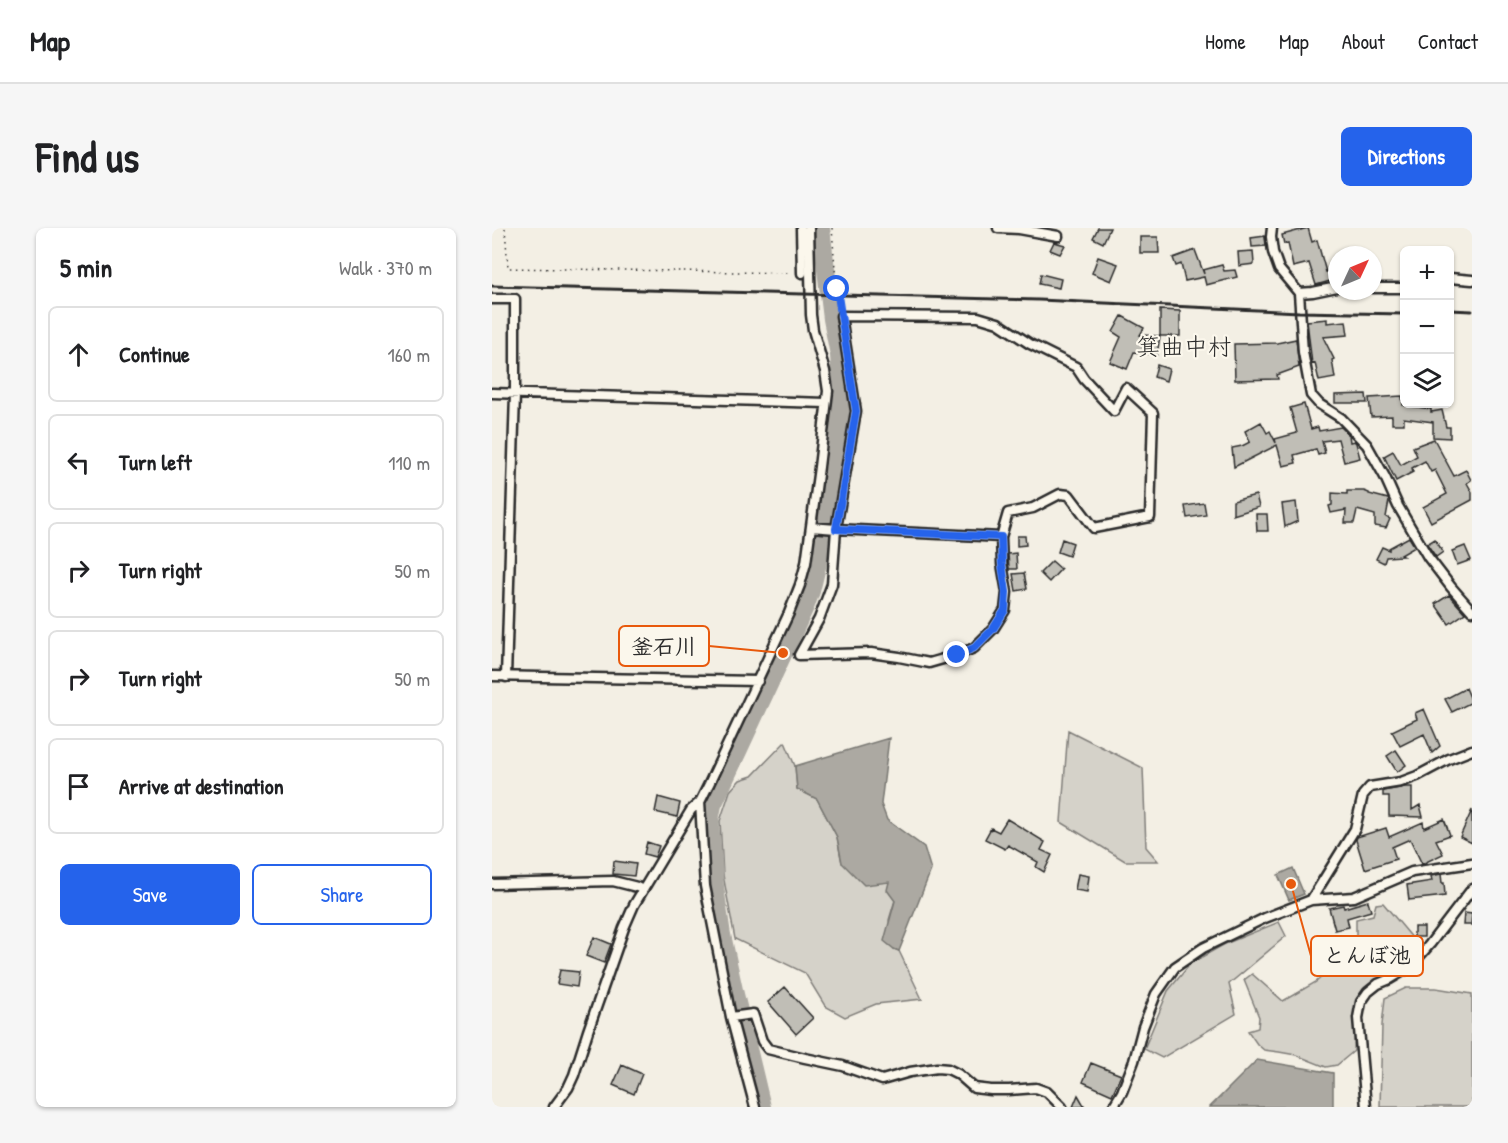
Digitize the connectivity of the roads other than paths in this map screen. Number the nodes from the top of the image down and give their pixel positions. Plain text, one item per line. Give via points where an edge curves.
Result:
1 (801, 228) edge
2 (809, 228) edge
3 (998, 228) edge
4 (1272, 228) edge
5 (1058, 236) dead end
6 (802, 273) road end
7 (1454, 278) edge
8 (1472, 280) edge
9 (1382, 288) edge
10 (1400, 288) edge
11 (1328, 289) edge
12 (1299, 293) junction
13 (492, 299) edge
14 (492, 393) edge
15 (515, 394) junction
16 (826, 403) junction
17 (814, 527) junction
18 (834, 529) junction
19 (1001, 537) junction
20 (1472, 611) edge
21 (492, 676) edge
22 (506, 677) junction
23 (758, 681) junction
24 (1472, 750) edge
25 (700, 802) junction
26 (1472, 863) edge
27 (492, 884) edge
28 (1472, 889) edge
29 (643, 890) junction
30 (1311, 900) junction
31 (731, 1017) junction
32 (554, 1107) edge
33 (755, 1107) edge
34 (1062, 1107) edge
35 (1113, 1107) edge
36 (1366, 1107) edge

1 - 6 street
2 - 16 street via 811,315 825,371
3 - 5 street
4 - 12 street via 1273,252 1279,269
7 - 8 street
9 - 10 street
11 - 12 street
12 - 20 street via 1311,395 1368,445 1428,557
13 - 15 street via 515,299
14 - 15 street
15 - 16 street
15 - 22 street
16 - 17 street
17 - 18 street
17 - 23 street via 800,585
18 - 19 street
18 - 19 street via 832,584 799,655 871,653 929,663 974,648 1005,610
18 - 19 street via 856,411 841,316 978,317 998,323 1076,367 1113,411 1126,388 1153,413 1150,517 1094,528 1069,495 1060,494 1033,508 1008,513
21 - 22 street
22 - 23 street
23 - 25 street
24 - 30 street via 1417,777 1370,787 1363,795 1355,829
25 - 29 street via 691,810
25 - 31 street via 705,886
26 - 30 street via 1412,872 1354,897
27 - 29 street via 613,881
28 - 36 street via 1410,967 1378,984 1361,1002 1358,1018
29 - 32 street via 624,928 574,1075
30 - 35 street via 1203,948 1175,967 1155,994 1134,1061
31 - 33 street
31 - 34 street via 753,1014 768,1049 843,1065 870,1077 882,1080 910,1072 948,1069 974,1088 1036,1088 1047,1092

